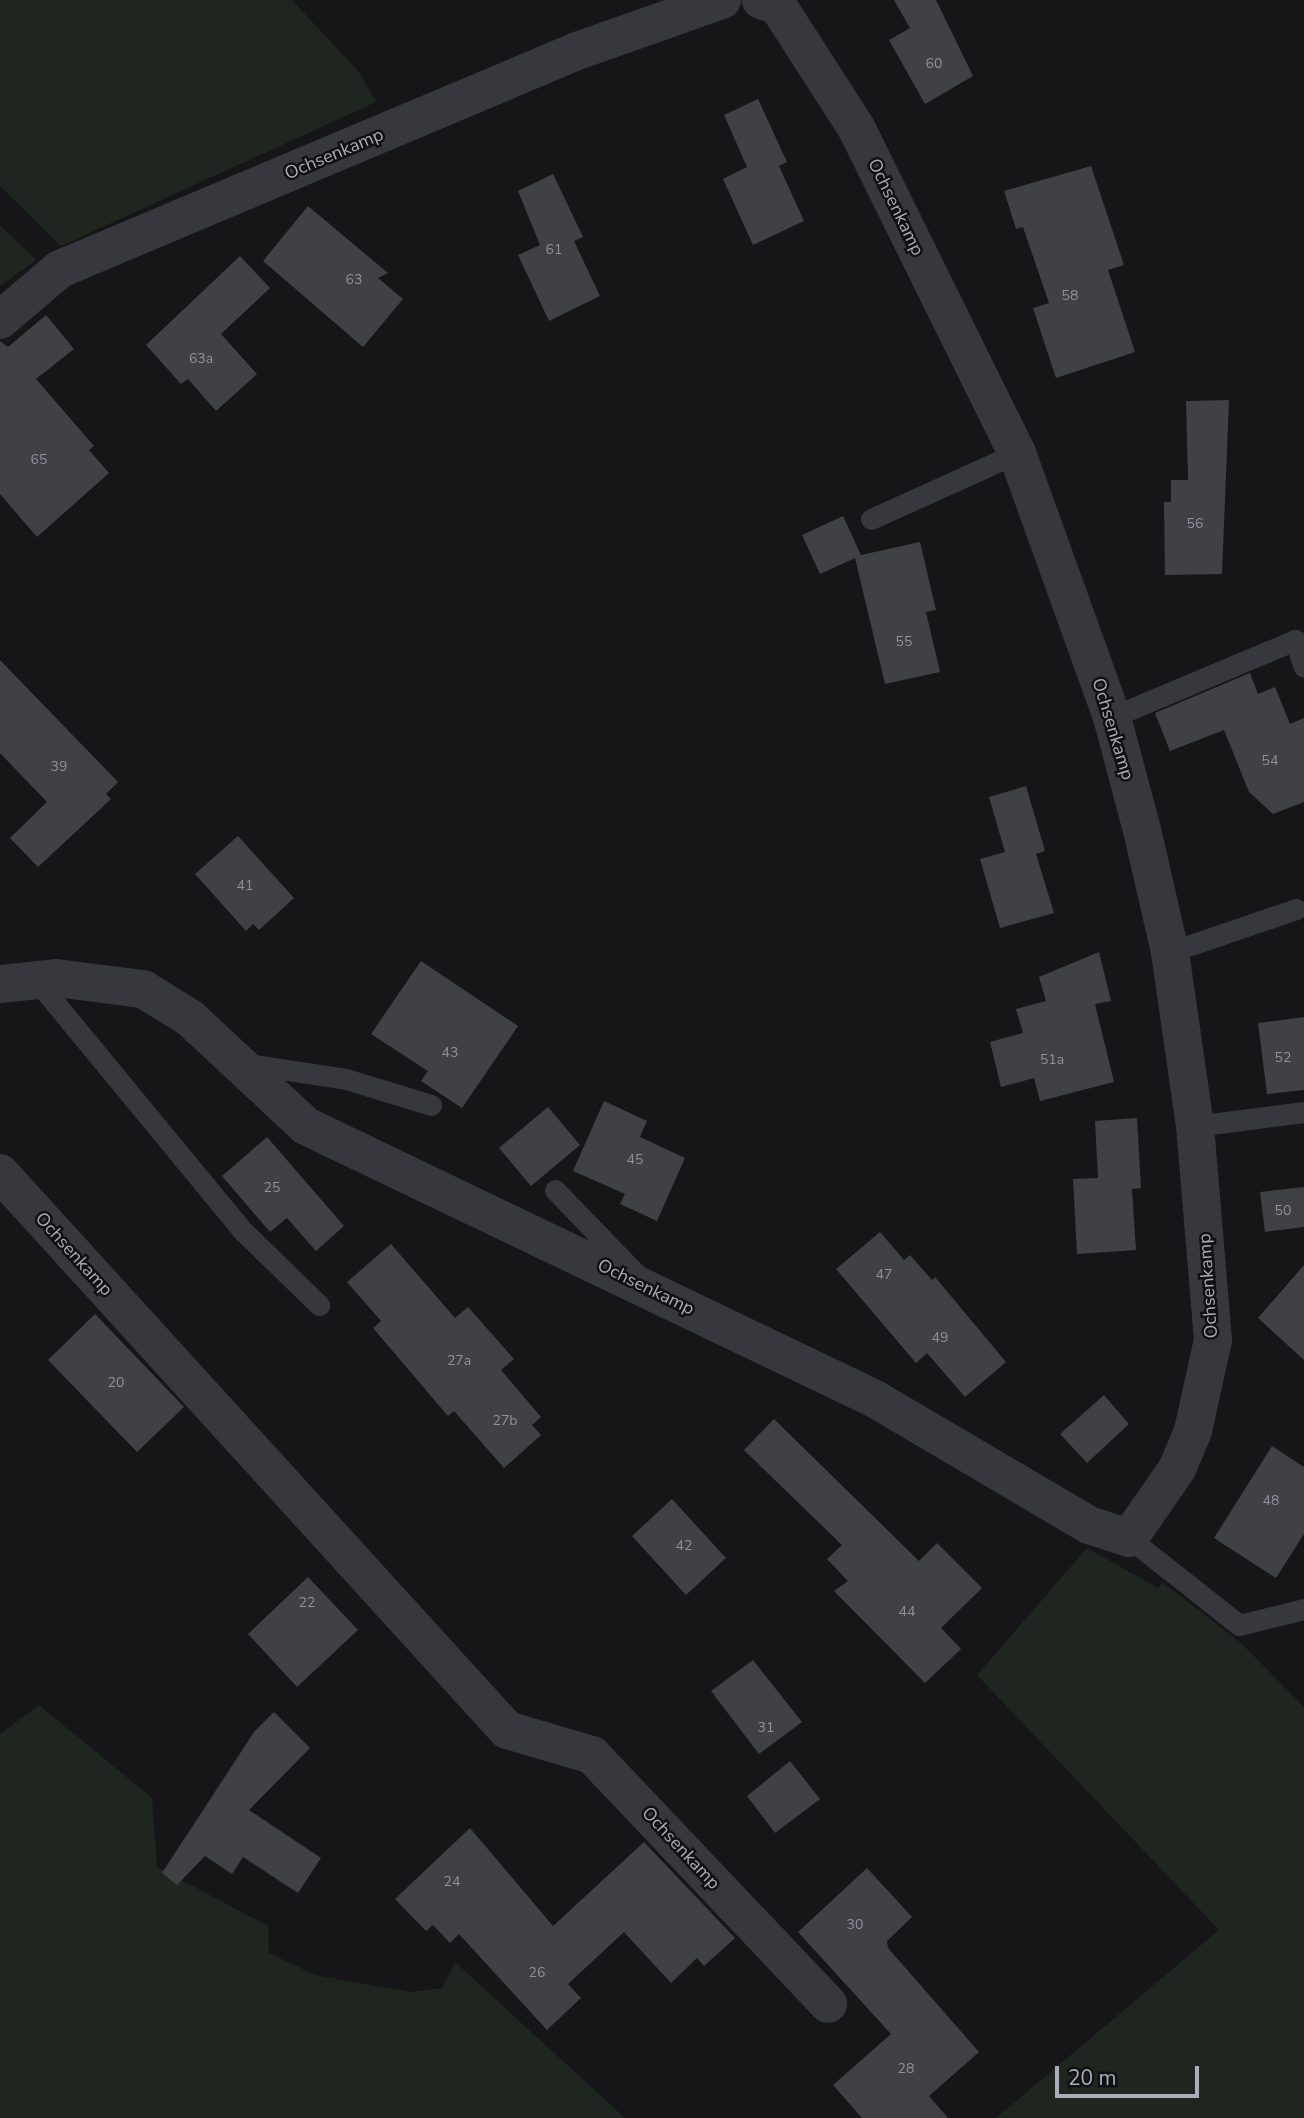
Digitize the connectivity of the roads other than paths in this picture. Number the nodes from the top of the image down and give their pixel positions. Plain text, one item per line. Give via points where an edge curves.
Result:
1 (722, 0) edge
2 (761, 0) edge
3 (0, 320) edge
4 (1017, 453) junction
5 (871, 519) dead end
6 (1304, 667) edge
7 (1112, 717) junction
8 (1296, 909) dead end
9 (1170, 951) junction
10 (18, 982) edge
11 (237, 1062) junction
12 (431, 1104) dead end
13 (1304, 1112) edge
14 (1195, 1126) junction
15 (0, 1173) edge
16 (555, 1190) dead end
17 (649, 1288) junction
18 (319, 1305) dead end
19 (1129, 1538) junction
20 (1304, 1609) edge
21 (828, 2004) dead end

1 - 3 street, Ochsenkamp via 577,51 60,269
2 - 4 street, Ochsenkamp via 778,6 857,129
4 - 5 lane
4 - 7 street, Ochsenkamp
6 - 7 lane via 1295,640
7 - 9 street, Ochsenkamp
8 - 9 lane
9 - 14 street, Ochsenkamp
10 - 11 street, Ochsenkamp via 143,989 190,1018
10 - 18 lane via 244,1232
11 - 12 lane via 346,1079
11 - 17 street, Ochsenkamp via 306,1126
13 - 14 lane
14 - 19 street, Ochsenkamp via 1213,1340 1207,1388 1177,1469
15 - 21 street, Ochsenkamp via 507,1730 592,1755
16 - 17 lane
17 - 19 street, Ochsenkamp via 874,1399 1089,1525
19 - 20 lane via 1239,1625

